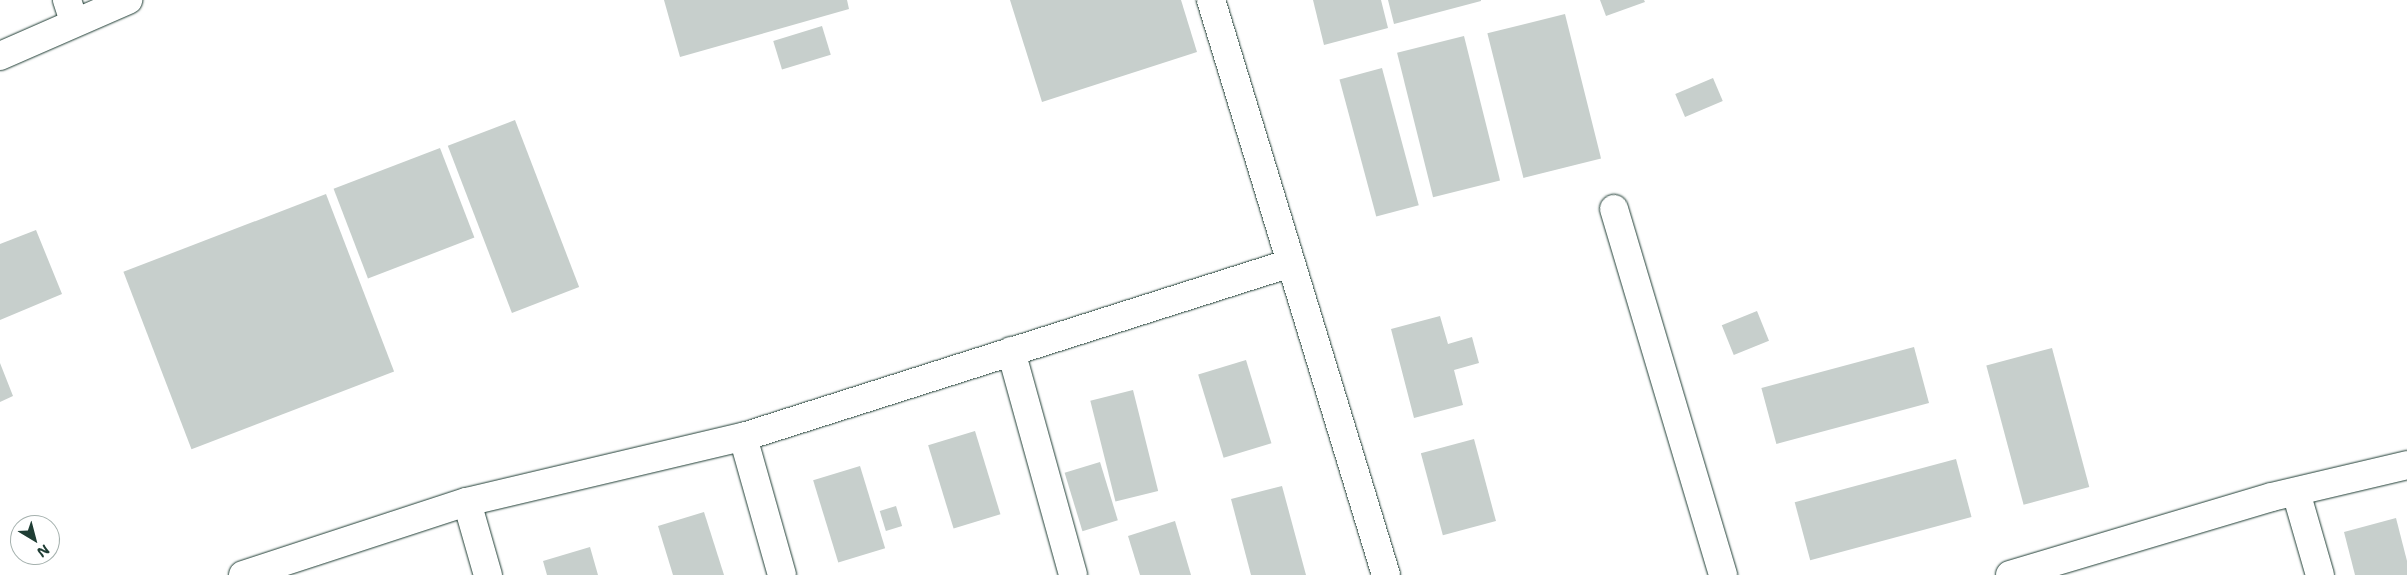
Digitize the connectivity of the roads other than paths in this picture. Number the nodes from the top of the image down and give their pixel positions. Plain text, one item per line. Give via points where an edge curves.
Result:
1 (128, 0) edge
2 (1211, 0) edge
3 (71, 10) edge
4 (0, 56) edge
5 (1614, 209) dead end
6 (1291, 263) junction
7 (1011, 352) junction
8 (743, 437) junction
9 (2407, 465) edge
10 (2296, 492) junction
11 (467, 502) junction
12 (243, 575) edge
13 (488, 575) edge
14 (782, 575) edge
15 (1073, 575) edge
16 (1386, 575) edge
17 (1723, 575) edge
18 (2010, 575) edge
19 (2320, 575) edge

1 - 3 main road
2 - 6 main road
3 - 4 main road
5 - 17 main road
6 - 7 main road
6 - 16 main road
7 - 8 main road
7 - 15 main road
8 - 11 main road
8 - 14 main road
9 - 10 main road
10 - 18 main road
10 - 19 main road
11 - 12 main road
11 - 13 main road

